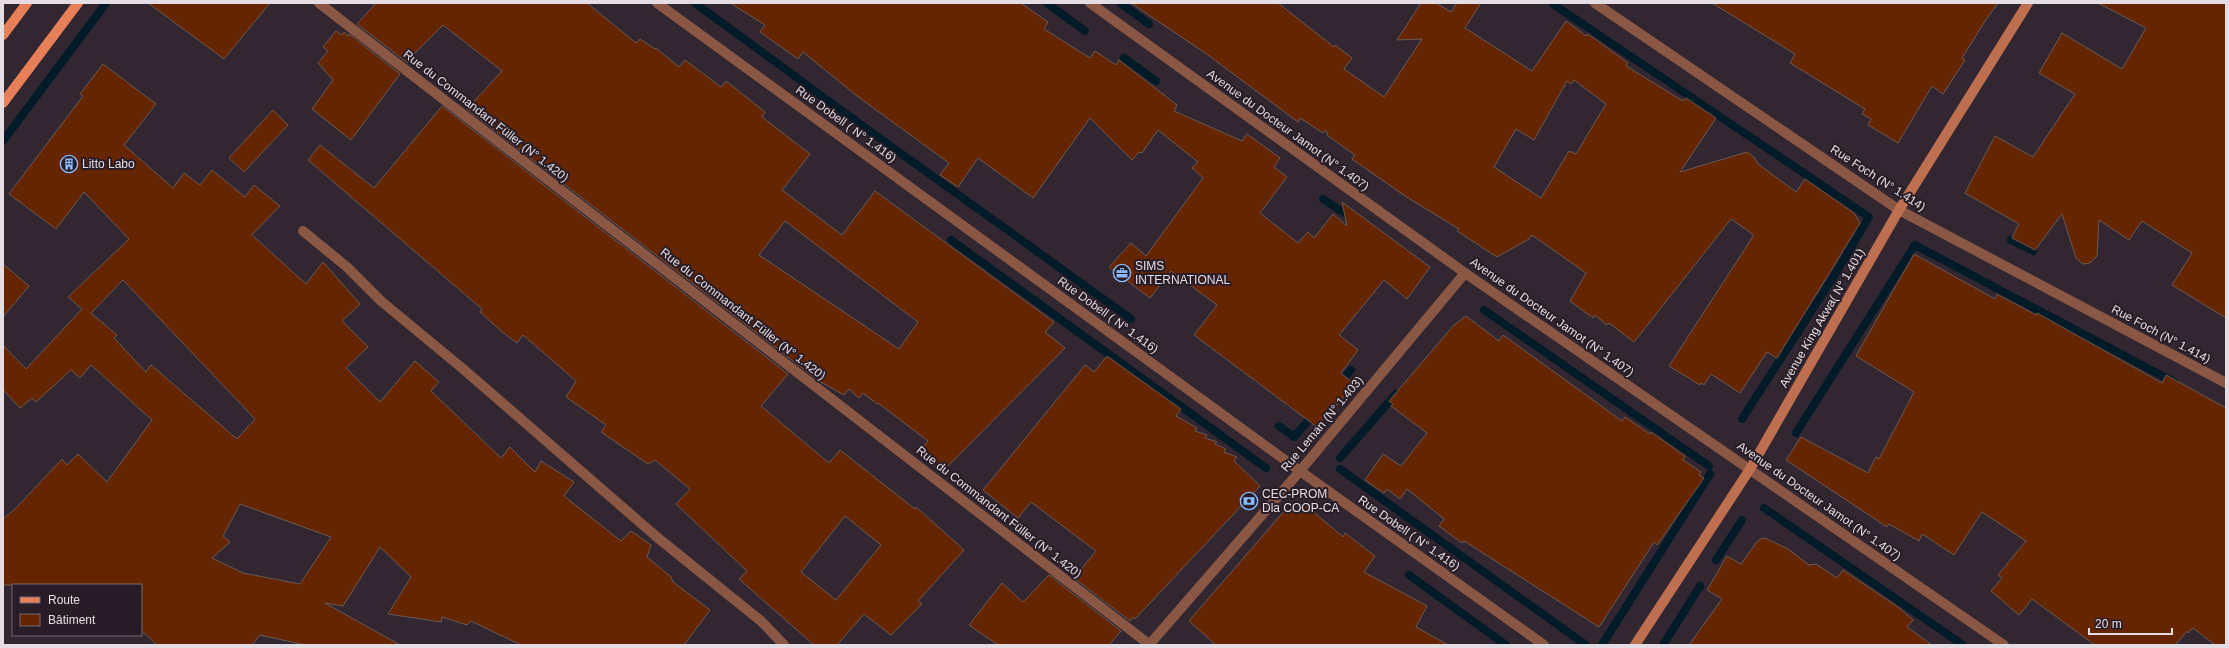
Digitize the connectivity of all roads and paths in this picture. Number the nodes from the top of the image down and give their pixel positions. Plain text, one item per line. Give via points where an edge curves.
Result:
1 (27, 3) edge
2 (78, 3) edge
3 (319, 3) edge
4 (657, 3) edge
5 (1090, 3) edge
6 (1595, 3) edge
7 (2028, 3) edge
8 (3, 35) edge
9 (3, 103) edge
10 (1899, 210) junction
11 (303, 231) dead end
12 (1465, 273) junction
13 (2226, 383) edge
14 (1750, 469) junction
15 (1300, 471) junction
16 (784, 645) edge
17 (1149, 645) edge
18 (1544, 645) edge
19 (1635, 645) edge
20 (2004, 645) edge

1 - 8 main road
2 - 9 main road
3 - 17 street, Rue du Commandant Füller (N° 1.420)
4 - 15 street, Rue Dobell ( N° 1.416)
5 - 12 street, Avenue du Docteur Jamot (N° 1.407)
6 - 10 street, Rue Foch (N° 1.414)
7 - 10 street, Avenue King Akwa( N° 1.401)
10 - 13 street, Rue Foch (N° 1.414)
10 - 14 street, Avenue King Akwa( N° 1.401)
11 - 16 street via 347,267 381,302 462,368 658,538 760,621
12 - 14 street, Avenue du Docteur Jamot (N° 1.407)
12 - 15 street, Rue Leman (N° 1.403)
14 - 19 street, Avenue King Akwa( N° 1.401)
14 - 20 street, Avenue du Docteur Jamot (N° 1.407)
15 - 17 street, Rue Leman (N° 1.403)
15 - 18 street, Rue Dobell ( N° 1.416)

